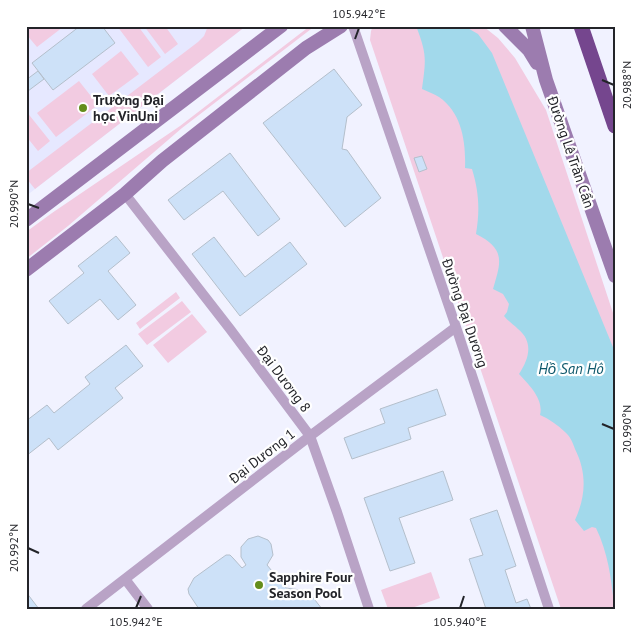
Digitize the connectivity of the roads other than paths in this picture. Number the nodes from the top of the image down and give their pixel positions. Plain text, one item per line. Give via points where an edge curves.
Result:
1 (281, 26) edge
2 (341, 26) edge
3 (353, 26) edge
4 (505, 26) edge
5 (532, 26) edge
6 (581, 26) edge
7 (546, 80) junction
8 (615, 126) edge
9 (125, 194) junction
10 (26, 220) edge
11 (26, 270) edge
12 (615, 276) edge
13 (456, 327) junction
14 (310, 436) junction
15 (125, 579) junction
16 (86, 609) edge
17 (148, 609) edge
18 (369, 609) edge
19 (549, 609) edge

1 - 10 main road
2 - 9 main road via 306,48
3 - 13 street, Đường Đại Dương
4 - 7 main road via 529,50
5 - 7 main road, Đường Lê Trần Cẩn
6 - 8 highway
7 - 12 main road, Đường Lê Trần Cẩn
9 - 11 main road
9 - 14 street, Đại Dương 8
13 - 14 street, Đại Dương 1
13 - 19 street, Đường Đại Dương
14 - 15 street, Đại Dương 1
14 - 18 street, Đại Dương 8
15 - 16 street, Đại Dương 1
15 - 17 street

